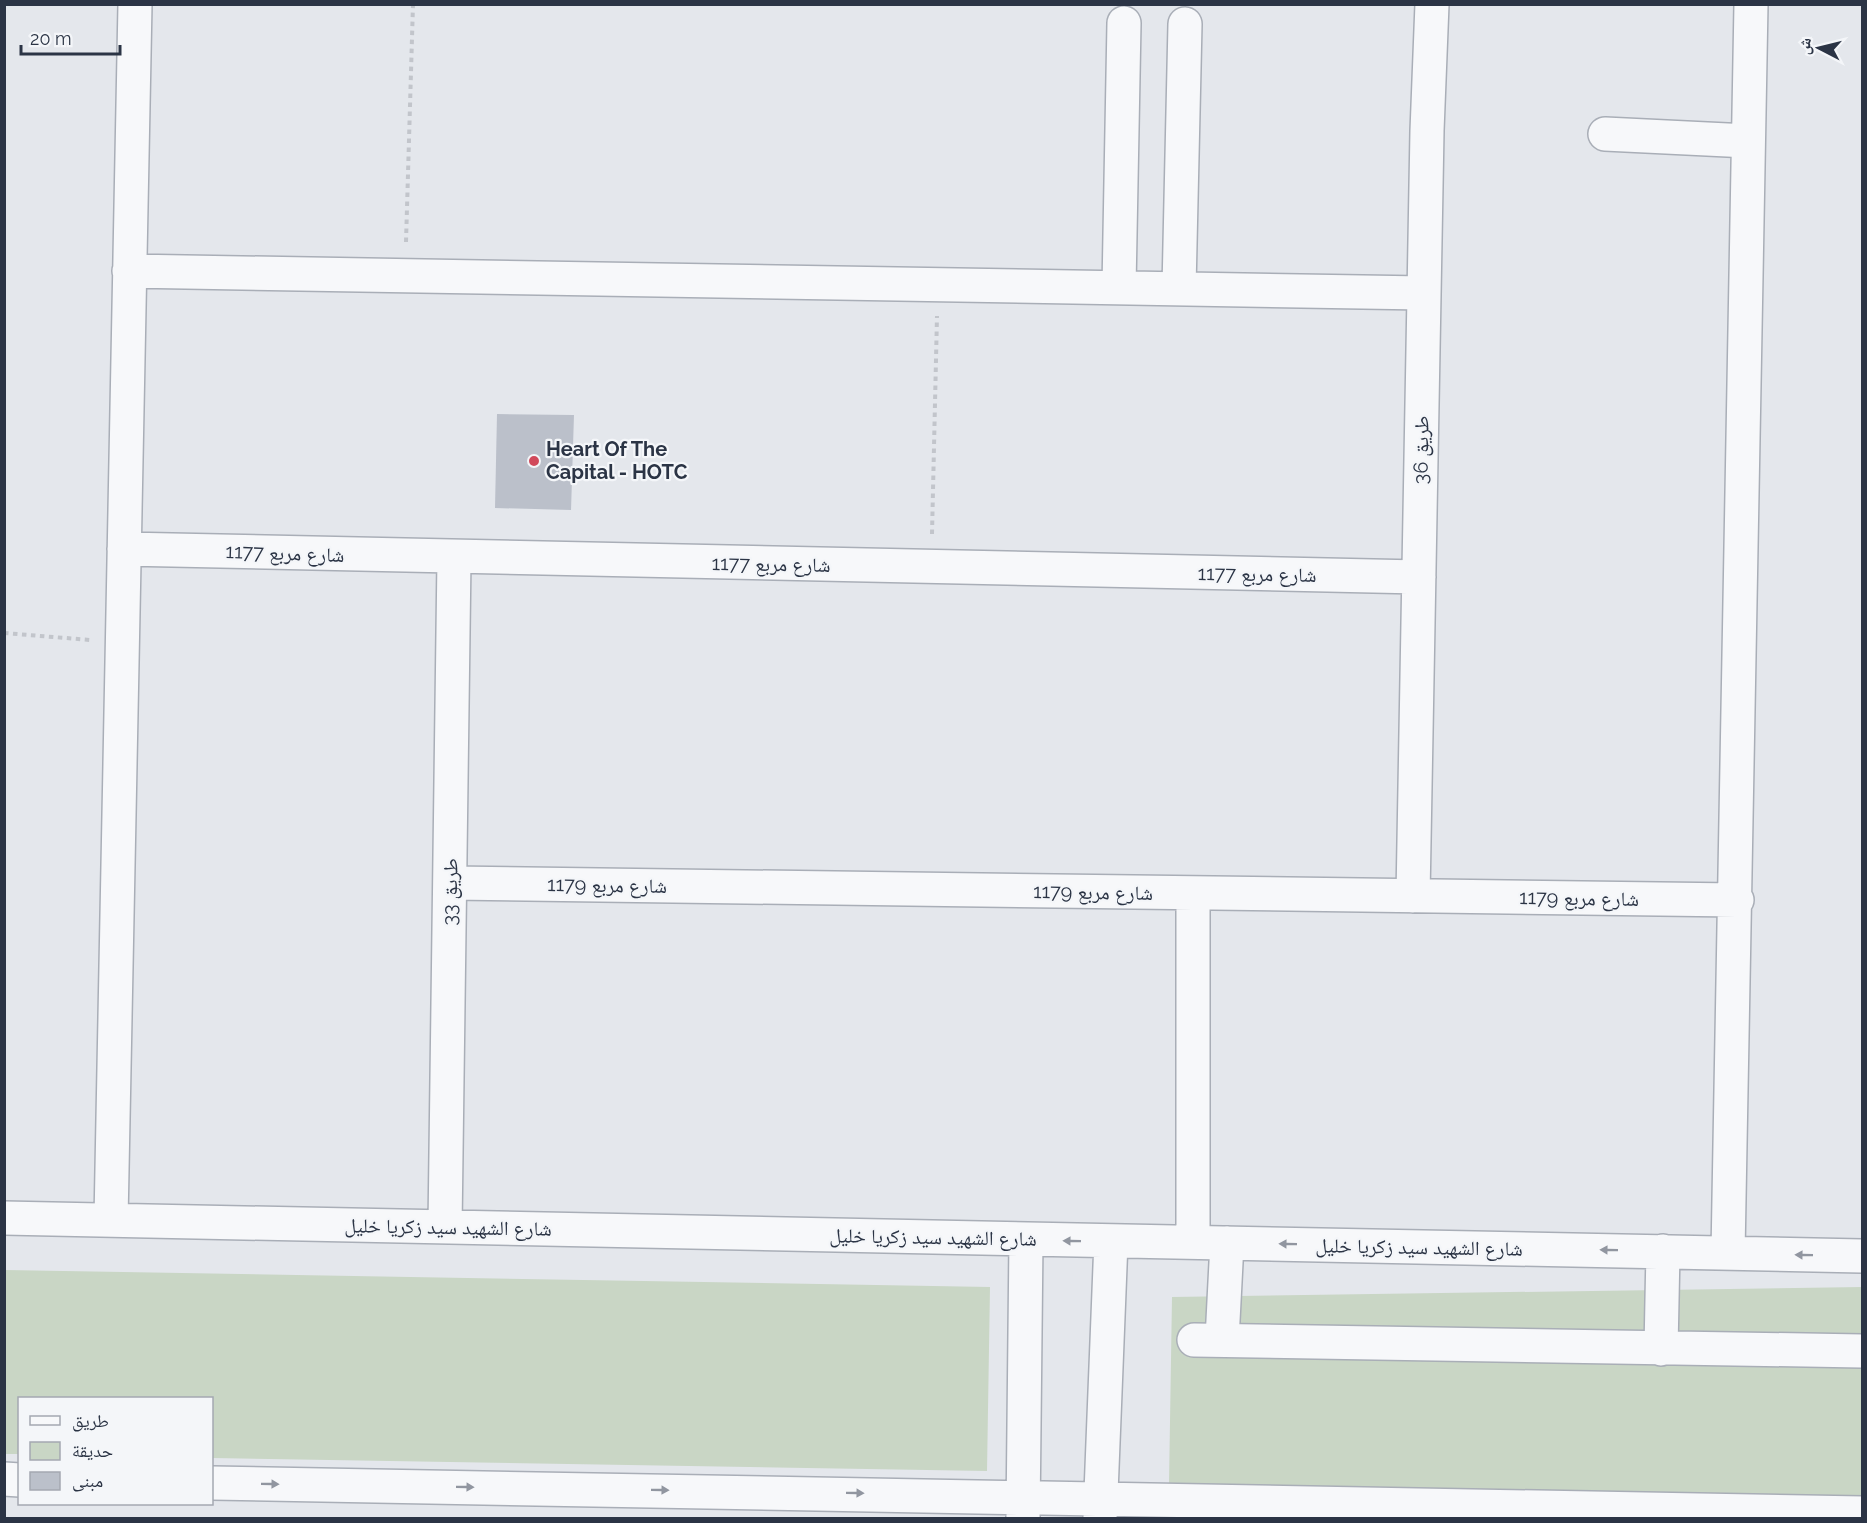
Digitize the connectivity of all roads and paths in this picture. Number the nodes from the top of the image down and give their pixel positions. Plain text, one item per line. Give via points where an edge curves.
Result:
1 (135, 4) edge
2 (413, 4) edge
3 (1432, 4) edge
4 (1751, 4) edge
5 (1124, 23) dead end
6 (1185, 24) dead end
7 (1605, 134) dead end
8 (1748, 141) junction
9 (129, 271) junction
10 (406, 276) junction
11 (938, 285) junction
12 (1119, 287) junction
13 (1179, 288) junction
14 (1424, 293) junction
15 (124, 549) junction
16 (454, 558) junction
17 (932, 568) junction
18 (1419, 577) junction
19 (4, 633) edge
20 (122, 642) junction
21 (450, 883) junction
22 (1193, 893) junction
23 (1413, 896) junction
24 (1737, 900) junction
25 (4, 1218) edge
26 (111, 1220) junction
27 (445, 1227) junction
28 (1026, 1240) junction
29 (1111, 1242) junction
30 (1192, 1242) junction
31 (1227, 1243) junction
32 (1663, 1251) junction
33 (1728, 1253) junction
34 (1863, 1256) edge
35 (1661, 1349) junction
36 (1863, 1351) edge
37 (213, 1483) edge
38 (1023, 1508) edge
39 (1100, 1508) edge
40 (1425, 1512) edge
41 (1863, 1513) edge

1 - 9 street
2 - 10 path
3 - 14 street, طريق 36
4 - 8 street
5 - 12 street
6 - 13 street
7 - 8 street
8 - 24 street
9 - 10 street
9 - 15 street
10 - 11 street
11 - 12 street
11 - 17 path
12 - 13 street
13 - 14 street
14 - 18 street, طريق 36
15 - 16 street, شارع مربع 1177
15 - 20 street
16 - 17 street, شارع مربع 1177
16 - 21 street, طريق 33
17 - 18 street, شارع مربع 1177
18 - 23 street, طريق 36
19 - 20 path
20 - 26 street
21 - 22 street, شارع مربع 1179
21 - 27 street, طريق 33
22 - 23 street, شارع مربع 1179
22 - 30 street
23 - 24 street, شارع مربع 1179
24 - 33 street
25 - 26 street, شارع الشهيد سيد زكريا خليل
26 - 27 street, شارع الشهيد سيد زكريا خليل
27 - 28 street, شارع الشهيد سيد زكريا خليل
29 -> 28 street, شارع الشهيد سيد زكريا خليل
28 - 38 street
29 - 30 street, شارع الشهيد سيد زكريا خليل
29 - 39 street
30 - 31 street, شارع الشهيد سيد زكريا خليل
32 -> 31 street, شارع الشهيد سيد زكريا خليل
31 - 35 street via 1208,1340
32 - 33 street, شارع الشهيد سيد زكريا خليل
32 - 35 street
34 -> 33 street, شارع الشهيد سيد زكريا خليل
35 - 36 street
37 -> 38 street
38 - 39 street
39 - 40 street
40 - 41 street

